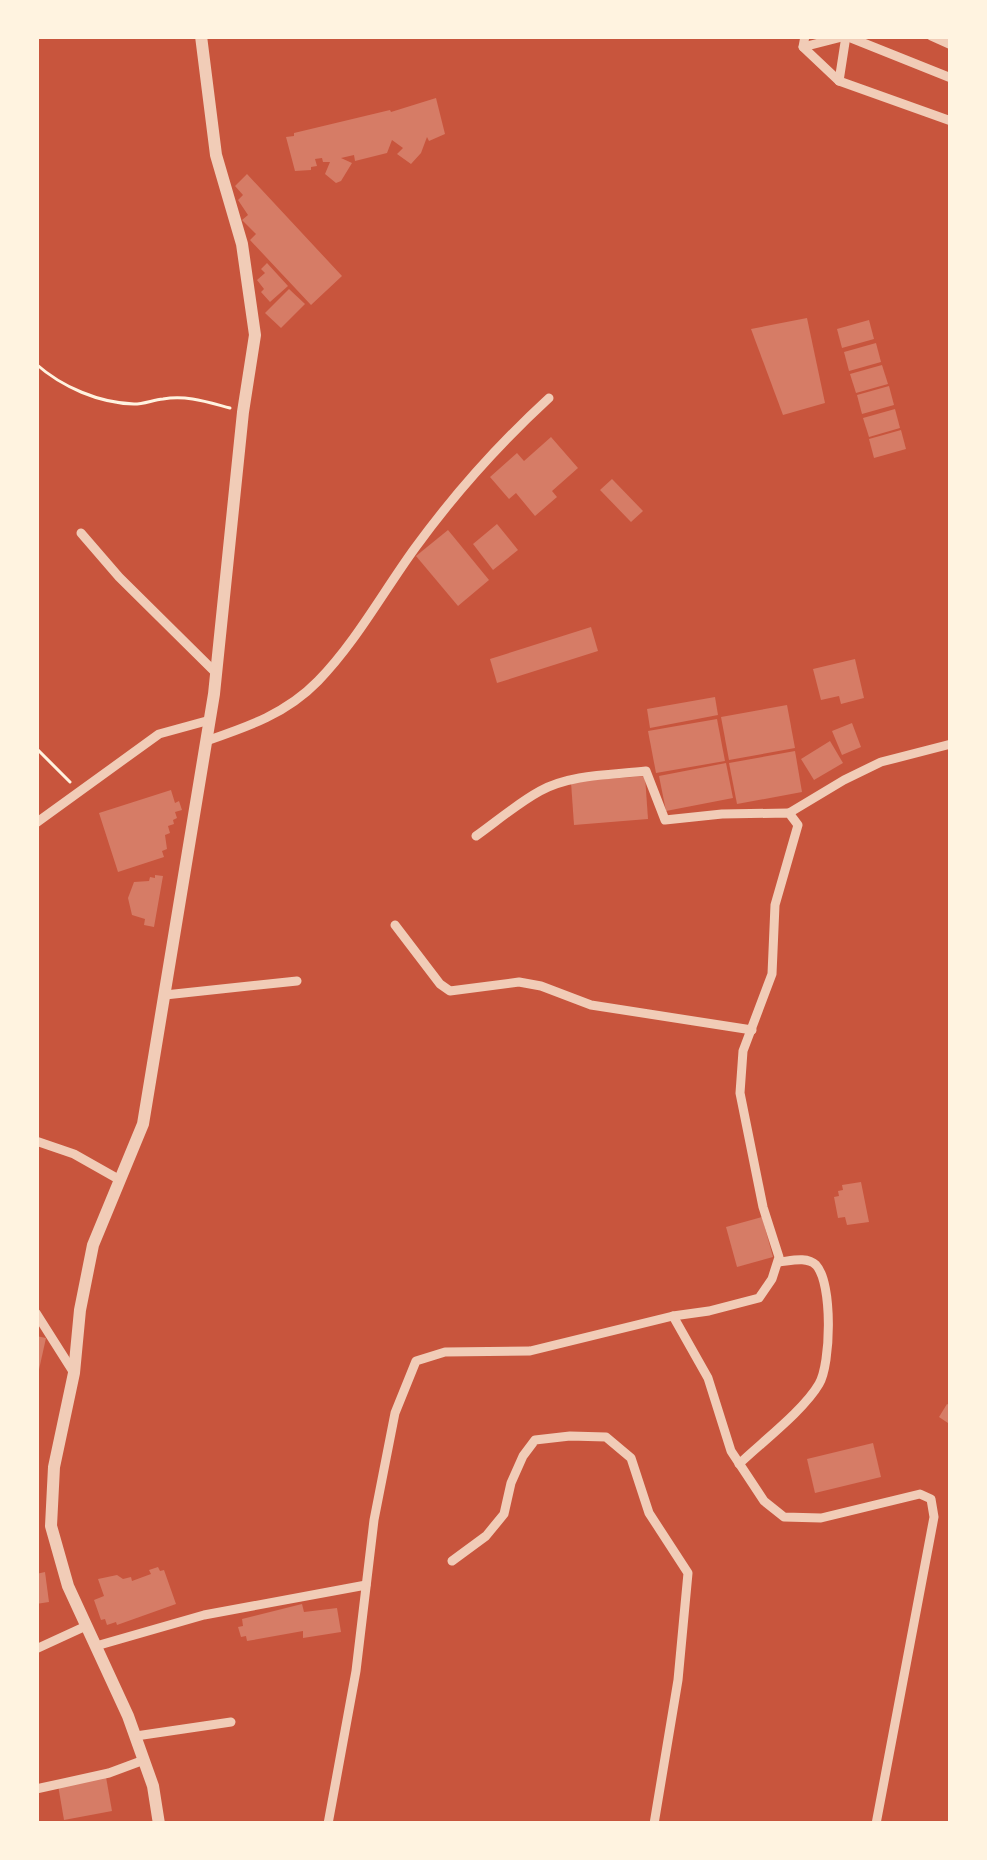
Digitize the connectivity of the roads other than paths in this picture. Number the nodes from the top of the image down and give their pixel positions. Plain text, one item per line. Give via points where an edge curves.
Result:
1 (201, 36) edge
2 (847, 36) edge
3 (931, 36) edge
4 (804, 42) edge
5 (951, 45) edge
6 (951, 78) edge
7 (839, 81) junction
8 (951, 121) edge
9 (549, 398) dead end
10 (81, 533) dead end
11 (216, 673) junction
12 (210, 720) junction
13 (206, 741) junction
14 (951, 744) edge
15 (788, 813) junction
16 (36, 823) edge
17 (476, 836) dead end
18 (395, 926) dead end
19 (297, 981) dead end
20 (165, 995) junction
21 (752, 1030) junction
22 (36, 1141) edge
23 (120, 1180) junction
24 (779, 1262) junction
25 (36, 1313) edge
26 (673, 1316) junction
27 (74, 1372) junction
28 (739, 1464) junction
29 (951, 1515) edge
30 (934, 1517) junction
31 (452, 1561) dead end
32 (366, 1585) junction
33 (86, 1626) junction
34 (96, 1646) junction
35 (36, 1648) edge
36 (231, 1722) dead end
37 (136, 1736) junction
38 (144, 1760) junction
39 (36, 1789) edge
40 (160, 1824) edge
41 (328, 1824) edge
42 (654, 1824) edge
43 (876, 1824) edge

1 - 11 street via 215,155 242,244 255,334
2 - 4 street
2 - 6 street
2 - 7 street
3 - 5 street
4 - 7 street
7 - 8 street
9 - 13 street via 461,488 316,683 268,719
10 - 11 street
11 - 12 street
12 - 13 street
12 - 16 street via 159,734
13 - 20 street
14 - 15 street via 881,762
15 - 17 street via 665,820 646,771 554,785
15 - 21 street via 798,825 775,905 772,974
18 - 21 street via 450,991 519,982 591,1005
19 - 20 street
20 - 23 street via 143,1124
21 - 24 street via 740,1093
22 - 23 street
23 - 27 street via 93,1245
24 - 26 street via 759,1298
24 - 28 street via 808,1260 823,1278 826,1361 811,1396
25 - 27 street
26 - 28 street via 708,1378
26 - 32 street via 530,1351 445,1352 416,1361 395,1413
27 - 33 street via 50,1526
28 - 30 street via 784,1517 821,1518 920,1495 931,1499
29 - 30 street
30 - 43 street
31 - 42 street via 504,1514 535,1440 606,1437 631,1458 649,1513 688,1573
32 - 34 street via 205,1615
32 - 41 street
33 - 34 street
33 - 35 street
34 - 37 street
36 - 37 street
37 - 38 street
38 - 39 street
38 - 40 street

